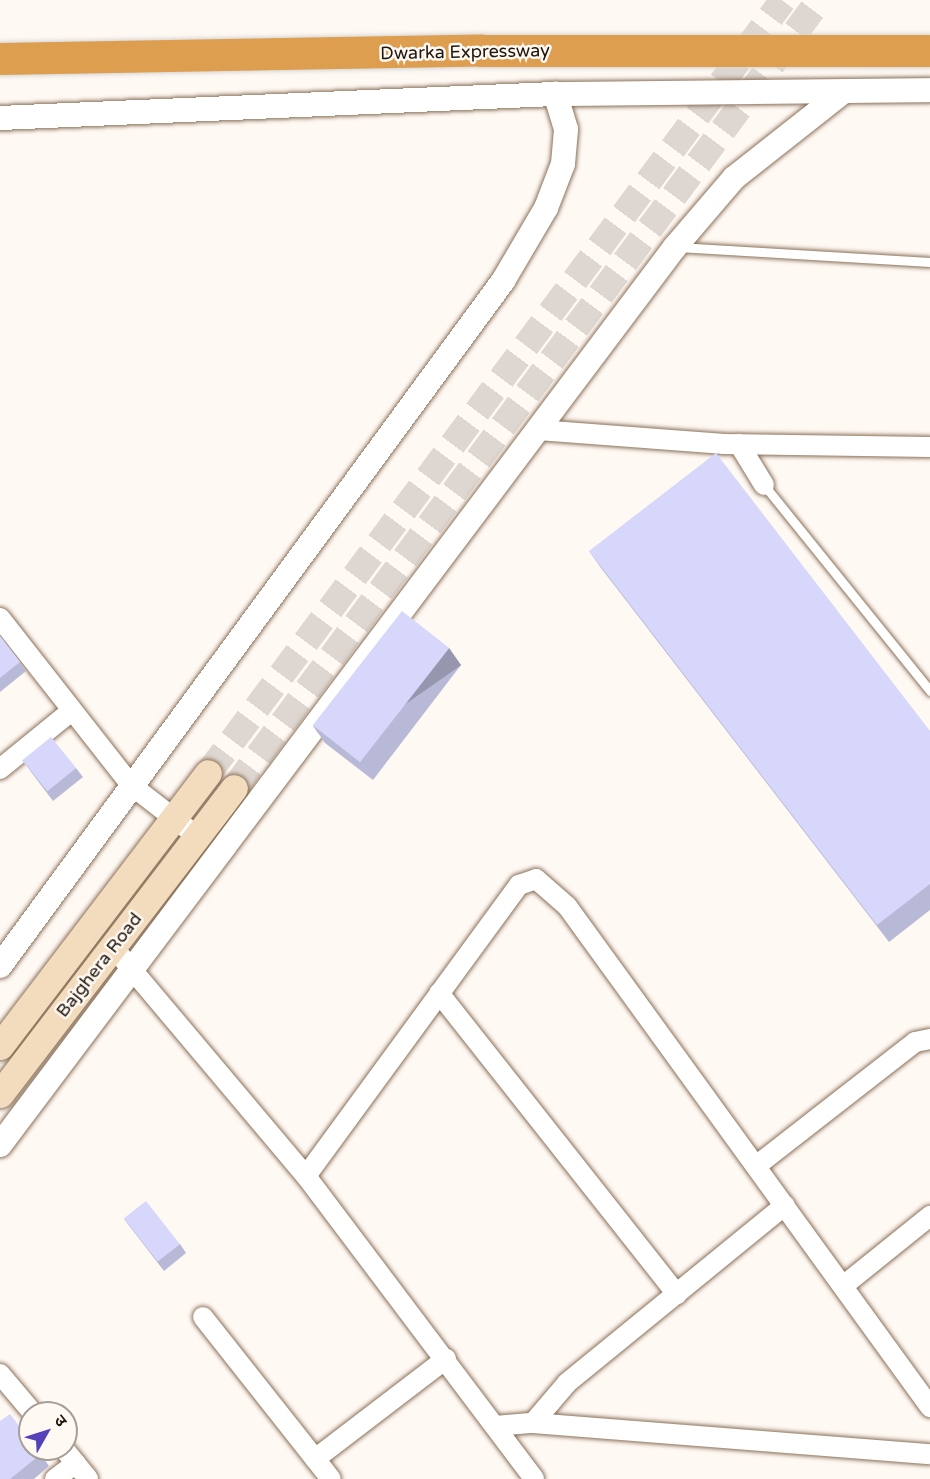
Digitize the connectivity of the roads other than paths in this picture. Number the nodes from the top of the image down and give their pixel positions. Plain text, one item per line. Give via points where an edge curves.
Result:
1 (930, 51) edge
2 (0, 59) edge
3 (930, 90) edge
4 (844, 91) junction
5 (555, 94) junction
6 (0, 118) edge
7 (675, 247) junction
8 (930, 262) edge
9 (538, 430) junction
10 (739, 444) junction
11 (930, 447) edge
12 (764, 485) joint
13 (0, 618) edge
14 (930, 691) edge
15 (69, 713) junction
16 (0, 769) edge
17 (208, 773) tunnel mouth
18 (130, 785) junction
19 (234, 788) tunnel mouth
20 (174, 818) junction
21 (198, 837) junction
22 (113, 947) junction
23 (0, 966) edge
24 (132, 970) junction
25 (439, 993) junction
26 (930, 1039) edge
27 (0, 1046) edge
28 (0, 1094) edge
29 (0, 1145) edge
30 (756, 1166) junction
31 (306, 1176) junction
32 (785, 1205) junction
33 (930, 1216) edge
34 (843, 1287) junction
35 (677, 1294) junction
36 (203, 1317) dead end
37 (446, 1359) junction
38 (0, 1374) edge
39 (23, 1401) edge
40 (930, 1407) edge
41 (533, 1423) junction
42 (495, 1426) junction
43 (930, 1454) edge
44 (315, 1459) junction
45 (67, 1461) edge
46 (74, 1461) edge
47 (55, 1479) edge
48 (88, 1479) edge
49 (331, 1479) edge
50 (534, 1479) edge

1 - 2 highway, Dwarka Expressway, bridge via 481,51
3 - 4 street
4 - 5 street
4 - 7 street via 734,178
5 - 6 street
5 - 18 street via 566,129 563,164 527,243
7 - 8 lane
7 - 9 street
9 - 10 street
9 - 24 street
10 - 11 street
10 - 12 street
12 - 14 lane
13 - 15 street
15 - 16 street
15 - 18 street
17 - 20 main road, Bajghera Road
18 - 20 street
18 - 23 street
19 - 21 main road, Bajghera Road
20 - 21 street
20 - 27 main road, Bajghera Road
21 - 22 main road, Bajghera Road
22 - 24 street
22 - 28 main road, Bajghera Road
24 - 29 street
24 - 31 street
25 - 30 street via 519,885 529,879 544,883 567,906
25 - 31 street
25 - 35 street
26 - 30 street via 915,1042
30 - 32 street
31 - 37 street
32 - 34 street
32 - 35 street
33 - 34 street
34 - 40 street
35 - 41 street via 567,1383
36 - 44 street
37 - 42 street
37 - 44 street
38 - 39 street
41 - 42 street
41 - 43 street
42 - 50 street
44 - 49 street
45 - 47 street
46 - 48 street

